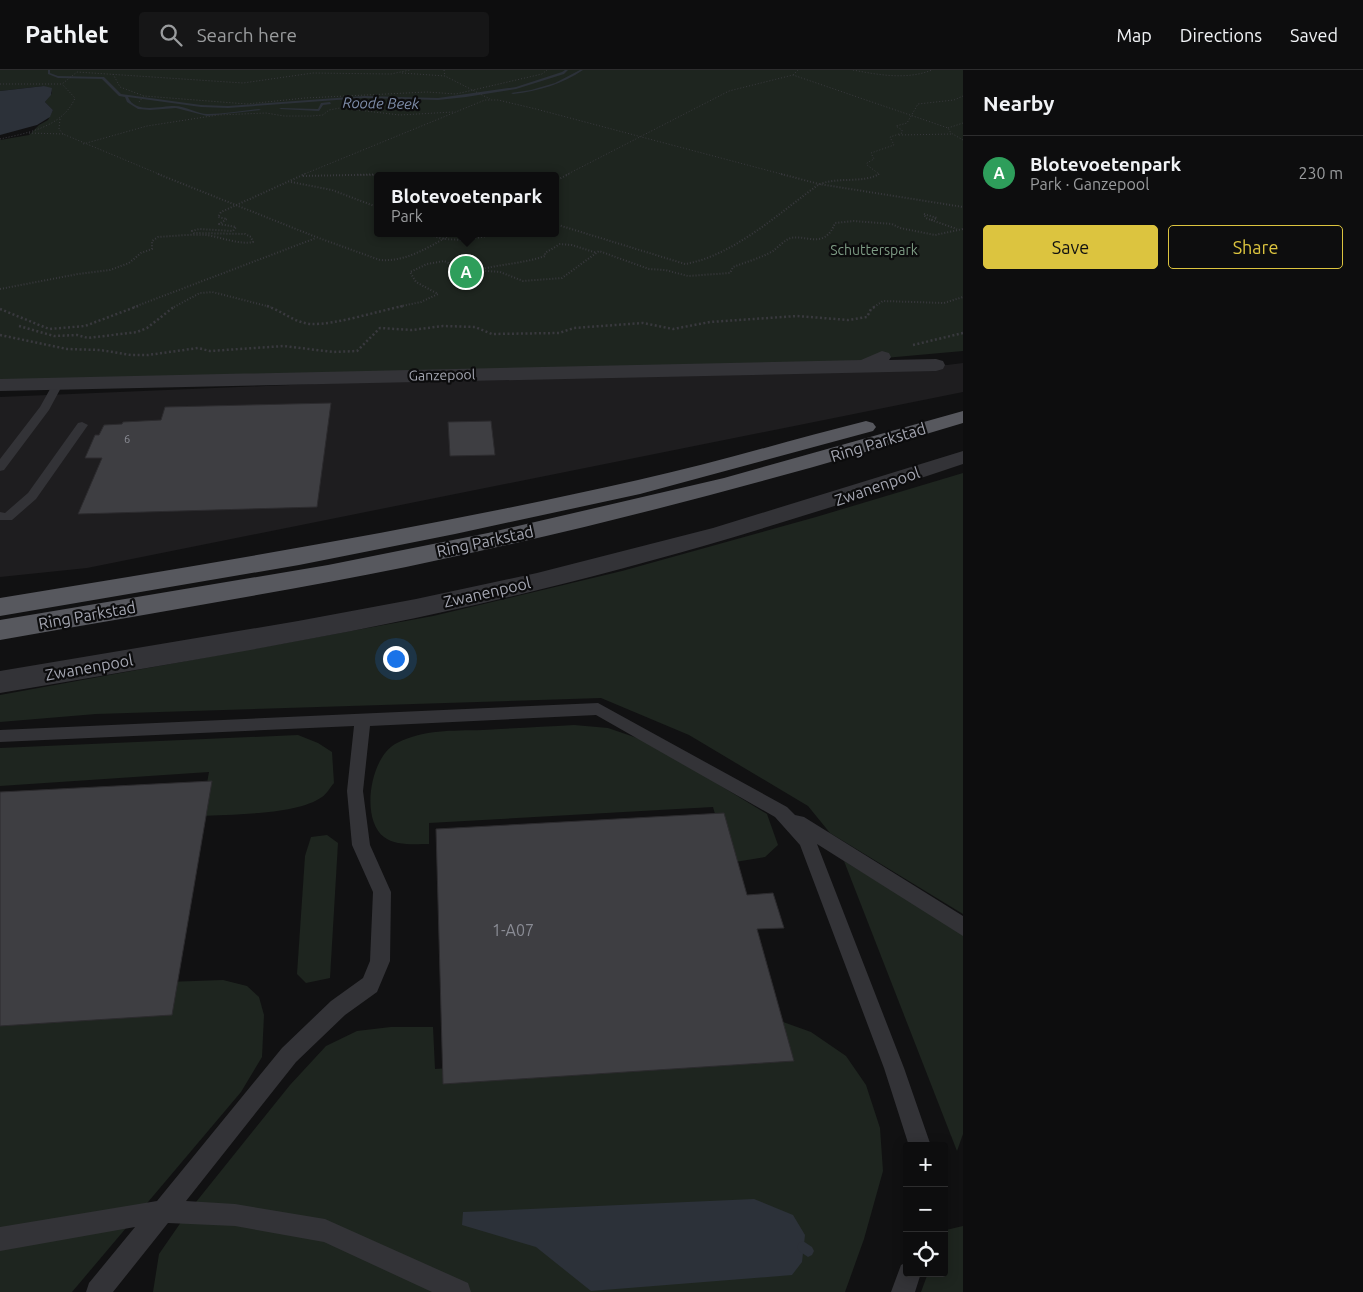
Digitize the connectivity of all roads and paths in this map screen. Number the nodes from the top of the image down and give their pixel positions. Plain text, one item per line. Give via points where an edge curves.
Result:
1 (410, 70) edge
2 (444, 70) edge
3 (547, 70) edge
4 (798, 70) edge
5 (853, 70) edge
6 (932, 70) edge
7 (76, 71) edge
8 (399, 72) junction
9 (113, 74) junction
10 (793, 75) junction
11 (445, 76) junction
12 (0, 84) edge
13 (62, 84) junction
14 (476, 91) junction
15 (144, 96) junction
16 (963, 96) edge
17 (490, 99) junction
18 (140, 101) dead end
19 (456, 112) junction
20 (912, 116) junction
21 (60, 119) junction
22 (963, 123) edge
23 (948, 128) junction
24 (24, 134) junction
25 (63, 134) junction
26 (954, 134) junction
27 (894, 135) junction
28 (640, 137) junction
29 (0, 139) edge
30 (963, 140) edge
31 (83, 144) junction
32 (374, 175) edge
33 (300, 176) junction
34 (559, 179) edge
35 (285, 182) junction
36 (819, 184) junction
37 (235, 205) junction
38 (374, 206) edge
39 (963, 206) edge
40 (930, 220) dead end
41 (559, 225) edge
42 (958, 229) junction
43 (963, 229) edge
44 (316, 237) junction
45 (440, 237) edge
46 (471, 237) edge
47 (444, 238) junction
48 (597, 253) junction
49 (472, 270) junction
50 (0, 289) edge
51 (963, 297) edge
52 (0, 309) edge
53 (19, 326) dead end
54 (963, 334) edge
55 (0, 335) edge
56 (882, 357) joint
57 (936, 364) dead end
58 (865, 366) junction
59 (58, 384) junction
60 (0, 385) edge
61 (963, 398) edge
62 (963, 417) edge
63 (82, 425) dead end
64 (963, 457) edge
65 (0, 467) edge
66 (0, 516) edge
67 (232, 568) junction
68 (0, 591) edge
69 (164, 602) junction
70 (0, 607) edge
71 (0, 630) edge
72 (0, 640) edge
73 (0, 682) edge
74 (362, 720) junction
75 (0, 736) edge
76 (781, 812) junction
77 (963, 927) edge
78 (919, 1142) edge
79 (163, 1211) junction
80 (0, 1239) edge
81 (908, 1277) edge
82 (98, 1292) edge
83 (459, 1292) edge
84 (903, 1292) edge

1 - 8 path
2 - 11 path
3 - 14 path
4 - 10 path
5 - 6 path via 892,75
7 - 9 path
7 - 13 path
8 - 9 path via 313,73 243,83
8 - 11 path
9 - 15 path via 120,88
10 - 20 path
10 - 28 path via 729,91
11 - 14 path
12 - 13 path
13 - 21 path via 75,98 74,104
14 - 15 path via 304,98 248,104
14 - 17 path
15 - 18 path
16 - 20 path via 918,104
17 - 19 path
17 - 28 path
19 - 31 path via 400,115 340,108 323,115 218,115 147,126
19 - 33 path
20 - 23 path
20 - 27 path via 907,123 896,126 902,133
21 - 24 path
21 - 25 path via 59,129
22 - 23 path
23 - 26 path
24 - 25 path
24 - 29 path
25 - 31 path
26 - 27 path
26 - 30 path
27 - 36 path via 890,139 894,145 871,152 874,159 866,166 878,175
28 - 34 path
28 - 36 path
31 - 37 path
32 - 33 path
33 - 35 path
35 - 37 path
35 - 38 path via 332,190
36 - 39 path
36 - 41 path via 722,253 694,264 635,250
37 - 44 path
37 - 50 path via 218,217 227,219 219,224 236,227 233,231 192,231 194,234 245,234 251,236 252,243 204,235 158,237 152,241 152,249 110,270
40 - 42 path
42 - 43 path
42 - 48 path via 935,235 892,224 835,223 828,236 790,238 772,252 734,267 730,273 716,275 688,276 649,269 600,251
44 - 47 path via 389,261 404,258
44 - 52 path via 85,326 49,329
45 - 47 path
46 - 47 path via 464,240
48 - 49 path via 560,244 545,256 530,261
48 - 49 path via 562,278 523,280 500,272
49 - 53 path via 444,261 427,264 410,272 416,282 438,294 421,302 310,324 292,319 271,307 212,292 200,293 181,302 138,332 88,338 54,336
51 - 55 path via 944,303 883,301 871,309 867,317 848,320 797,316 710,322 673,329 643,323 574,328 559,333 492,334 475,327 442,326 412,330 380,328 357,350 333,352 284,346 198,348 131,355 67,349
54 - 56 path via 919,343
56 - 58 street, Ganzepool
57 - 58 street
58 - 59 street, Ganzepool
59 - 60 street, Ganzepool
59 - 65 lane via 45,408
61 - 67 highway, Ring Parkstad via 640,487
62 - 69 highway, Ring Parkstad via 736,482 545,528 327,574
63 - 66 lane via 32,496 8,517
64 - 73 street, Zwanenpool via 720,534 484,594 218,645
67 - 68 highway
67 - 70 highway, Ring Parkstad
69 - 71 highway, Ring Parkstad
69 - 72 highway
74 - 75 lane
74 - 76 lane via 598,709
74 - 79 lane via 355,791 361,845 382,892 380,961 370,985 338,1008 289,1056
76 - 77 lane
76 - 78 lane via 807,840 894,1068
79 - 80 lane
79 - 82 lane
79 - 83 lane via 236,1215 325,1231
81 - 84 lane

